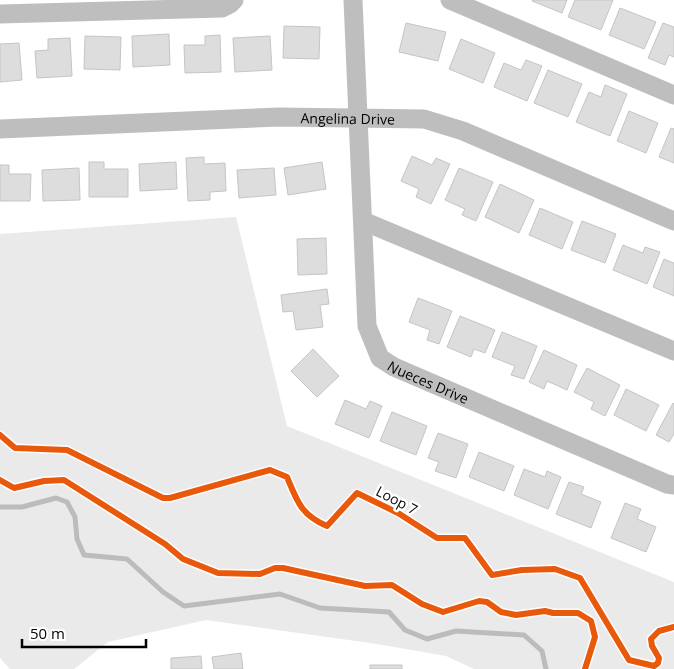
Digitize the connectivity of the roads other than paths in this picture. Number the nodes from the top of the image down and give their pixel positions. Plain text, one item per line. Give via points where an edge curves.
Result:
1 (234, 0) edge
2 (353, 0) edge
3 (450, 0) edge
4 (0, 14) edge
5 (674, 95) edge
6 (358, 118) junction
7 (0, 129) edge
8 (363, 221) junction
9 (674, 221) edge
10 (674, 351) edge
11 (674, 485) edge

1 - 4 street via 222,8
2 - 6 street, Nueces Drive
3 - 5 street
6 - 7 street, Angelina Drive via 279,117
6 - 8 street, Nueces Drive
6 - 9 street, Angelina Drive via 424,118 463,131
8 - 10 street
8 - 11 street, Nueces Drive via 367,326 380,358 412,375

